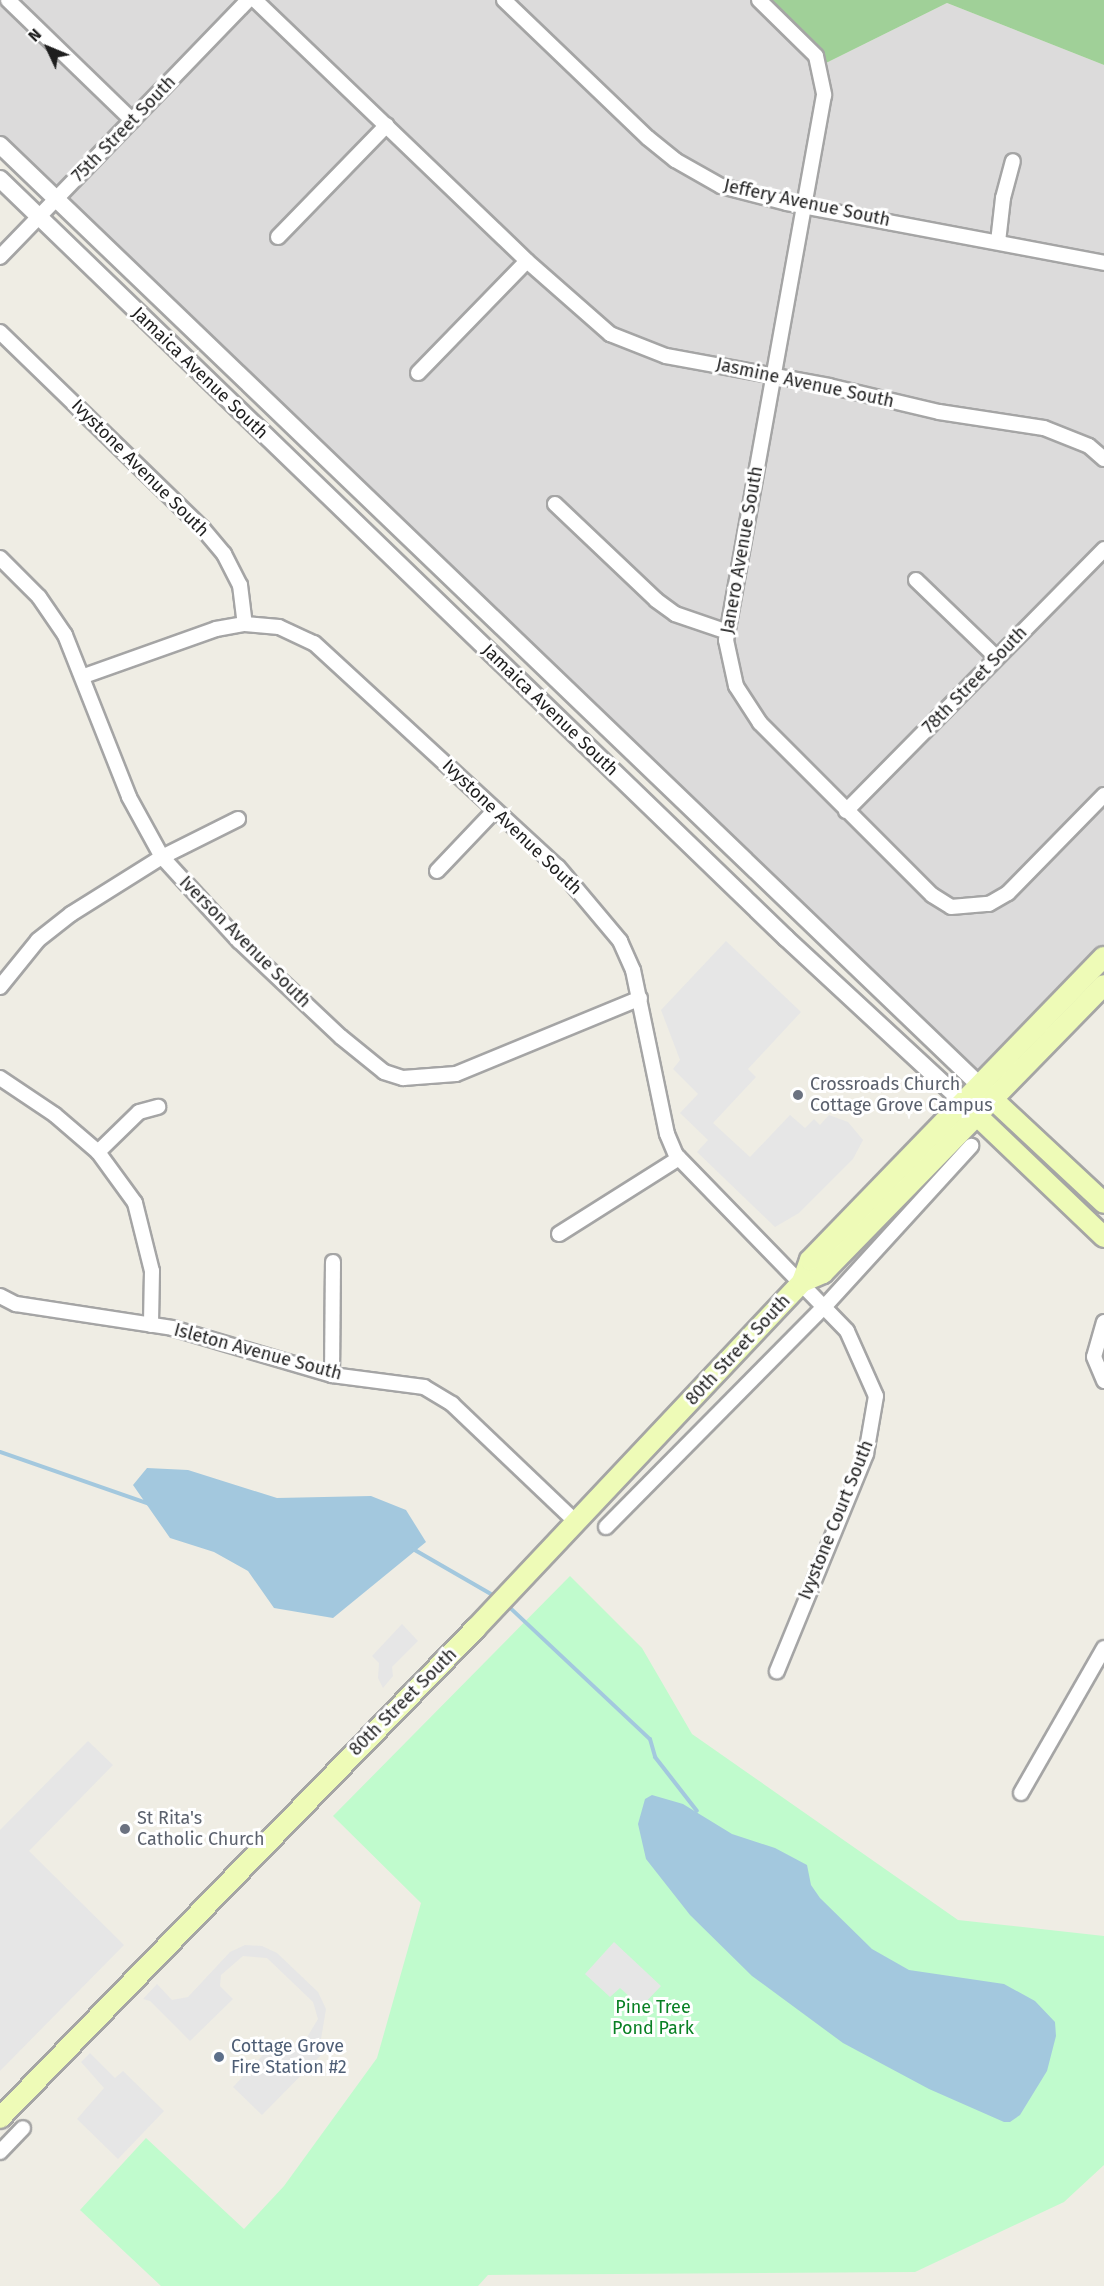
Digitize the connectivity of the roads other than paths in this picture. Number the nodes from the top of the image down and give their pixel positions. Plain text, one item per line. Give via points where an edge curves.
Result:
1 (8, 0) edge
2 (248, 0) edge
3 (255, 0) edge
4 (504, 0) edge
5 (759, 0) edge
6 (132, 120) junction
7 (387, 125) junction
8 (0, 145) edge
9 (1012, 161) dead end
10 (0, 179) edge
11 (57, 200) junction
12 (806, 206) junction
13 (39, 218) junction
14 (278, 237) dead end
15 (998, 242) junction
16 (0, 257) edge
17 (527, 261) junction
18 (1104, 263) edge
19 (0, 332) edge
20 (418, 373) dead end
21 (774, 376) junction
22 (1104, 459) edge
23 (555, 504) dead end
24 (1104, 549) edge
25 (0, 558) edge
26 (916, 580) dead end
27 (246, 624) junction
28 (728, 632) junction
29 (996, 657) junction
30 (84, 676) junction
31 (1104, 795) edge
32 (495, 810) junction
33 (846, 811) junction
34 (238, 819) dead end
35 (162, 857) junction
36 (437, 871) dead end
37 (1104, 957) edge
38 (1104, 986) edge
39 (0, 987) edge
40 (640, 998) junction
41 (0, 1078) edge
42 (978, 1084) junction
43 (994, 1100) junction
44 (962, 1101) junction
45 (158, 1107) dead end
46 (978, 1116) junction
47 (971, 1146) dead end
48 (98, 1152) junction
49 (679, 1158) junction
50 (1104, 1203) edge
51 (559, 1234) dead end
52 (1104, 1237) edge
53 (333, 1262) dead end
54 (802, 1282) junction
55 (0, 1296) edge
56 (825, 1306) junction
57 (1104, 1322) edge
58 (151, 1325) junction
59 (332, 1375) junction
60 (1104, 1381) edge
61 (576, 1522) junction
62 (606, 1527) dead end
63 (1104, 1648) edge
64 (777, 1671) dead end
65 (1021, 1793) dead end
66 (0, 2118) edge
67 (23, 2128) dead end
68 (0, 2152) edge

1 - 6 street
2 - 6 street, 75th Street South
3 - 7 street, Jasmine Avenue South
4 - 12 street, Jeffery Avenue South via 675,160 721,186
5 - 12 street, Janero Avenue South via 816,56 820,66 822,118
6 - 11 street, 75th Street South
7 - 14 street
7 - 17 street, Jasmine Avenue South
8 - 11 street, Jamaica Avenue South
9 - 15 street
10 - 13 street, Jamaica Avenue South
11 - 13 street, 75th Street South
11 - 42 street, Jamaica Avenue South
12 - 15 street, Jeffery Avenue South
12 - 21 street, Janero Avenue South
13 - 16 street, 75th Street South
13 - 44 street, Jamaica Avenue South via 786,938
15 - 18 street, Jeffery Avenue South
17 - 20 street
17 - 21 street, Jasmine Avenue South via 610,334 639,349
19 - 27 street, Ivystone Avenue South via 203,528 224,554 240,585
21 - 22 street, Jasmine Avenue South via 939,412 1044,428 1089,446
21 - 28 street, Janero Avenue South
23 - 28 street via 656,600 675,614
24 - 29 street, 78th Street South
25 - 30 street, Iverson Avenue South via 48,609
26 - 29 street
27 - 30 street, Ivystone Avenue South via 216,629
27 - 32 street, Ivystone Avenue South via 279,627 314,643
28 - 33 street, Janero Avenue South via 728,662 748,708
29 - 33 street, 78th Street South
30 - 35 street, Iverson Avenue South via 129,797
31 - 33 street, Janero Avenue South via 1008,893 989,904 960,909 932,895
32 - 36 street
32 - 40 street, Ivystone Avenue South via 558,867 600,916 620,942
34 - 35 street
35 - 39 street via 70,914 38,940
35 - 40 street, Iverson Avenue South via 239,941 340,1037 384,1072 404,1078 456,1074
37 - 42 main road, 80th Street South
38 - 43 main road, 80th Street South
40 - 49 street, Ivystone Avenue South via 667,1134
41 - 48 street via 55,1115
42 - 43 main road, Jamaica Avenue South
42 - 44 main road, 80th Street South
43 - 46 main road, 80th Street South
43 - 50 main road, Jamaica Avenue South
44 - 46 main road, Jamaica Avenue South
44 - 54 main road, 80th Street South via 810,1260
45 - 48 street via 139,1112
46 - 52 main road, Jamaica Avenue South
46 - 54 main road, 80th Street South via 823,1274
47 - 56 street, 80th Street South
48 - 58 street via 141,1217 152,1271
49 - 51 street
49 - 54 street, Ivystone Avenue South
53 - 59 street
54 - 56 street, Ivystone Court South
54 - 61 main road, 80th Street South
55 - 58 street, Isleton Avenue South via 16,1304
56 - 62 street, 80th Street South
56 - 64 street, Ivystone Court South via 860,1353 876,1396 874,1419 866,1454
57 - 60 street via 1094,1357
58 - 59 street, Isleton Avenue South via 243,1346
59 - 61 street, Isleton Avenue South via 424,1387 438,1393
61 - 66 main road, 80th Street South
63 - 65 street
67 - 68 street

